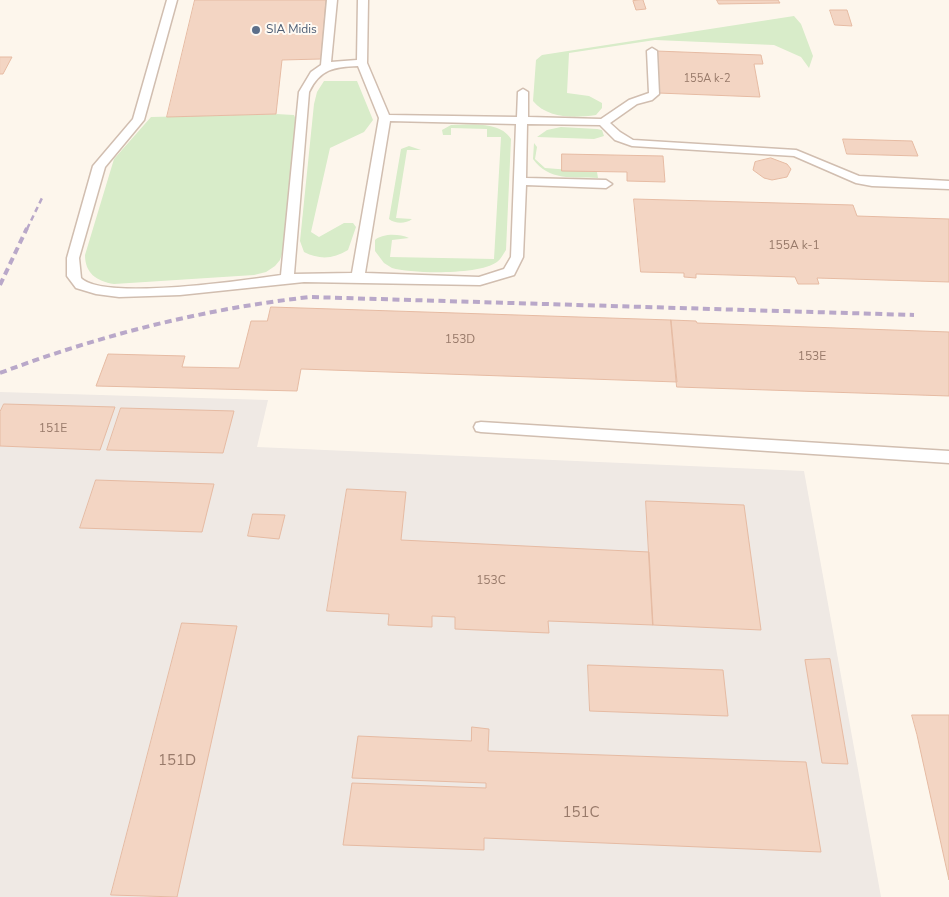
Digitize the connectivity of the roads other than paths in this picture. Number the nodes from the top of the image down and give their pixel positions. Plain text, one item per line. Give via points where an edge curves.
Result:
1 (172, 0) edge
2 (332, 0) edge
3 (363, 0) edge
4 (652, 51) dead end
5 (362, 63) junction
6 (326, 65) junction
7 (523, 92) dead end
8 (385, 118) junction
9 (523, 120) junction
10 (602, 122) junction
11 (520, 181) junction
12 (606, 184) dead end
13 (949, 185) edge
14 (358, 278) junction
15 (287, 279) junction
16 (481, 427) dead end
17 (949, 457) edge

1 - 15 lane via 138,120 99,166 73,258 74,278 92,290 112,292 238,286
2 - 6 lane
3 - 5 lane
4 - 10 lane via 654,94 633,102
5 - 6 lane
5 - 8 lane
6 - 15 lane via 309,80 304,92
7 - 9 lane
8 - 9 lane
8 - 14 lane
9 - 10 lane
9 - 11 lane
10 - 13 lane via 615,135 632,143 796,152 856,179
11 - 12 lane
11 - 14 lane via 518,258 509,272 480,281
14 - 15 lane
16 - 17 lane

